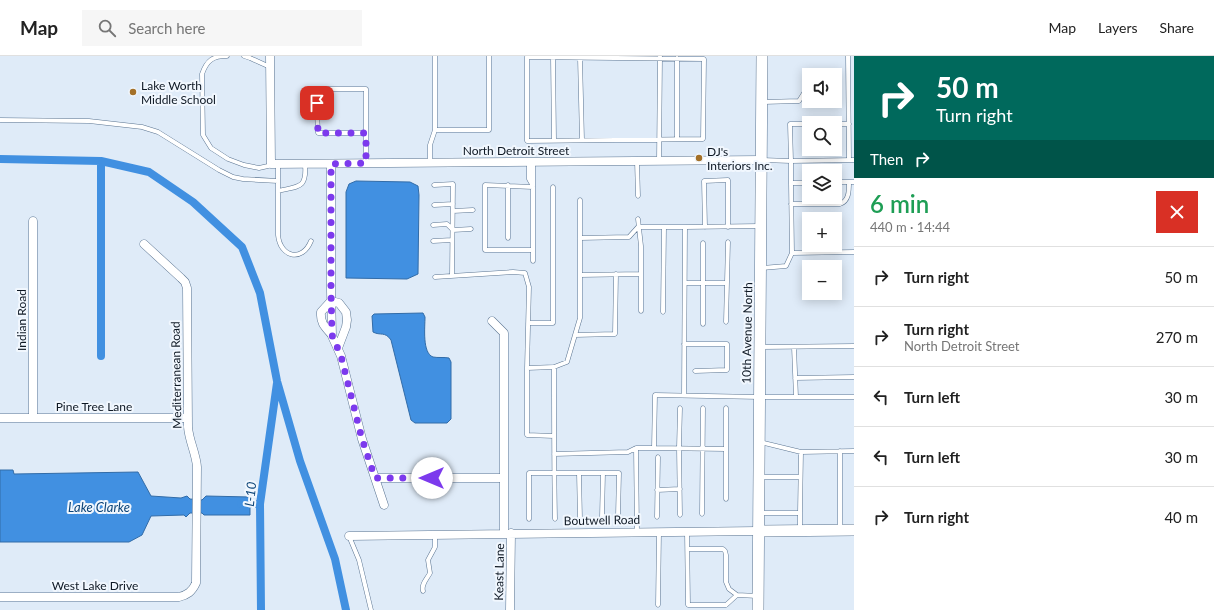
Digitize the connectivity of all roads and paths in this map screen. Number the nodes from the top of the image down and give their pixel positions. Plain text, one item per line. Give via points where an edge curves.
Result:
1 (227, 56) edge
2 (244, 56) edge
3 (270, 56) edge
4 (435, 56) edge
5 (490, 56) edge
6 (762, 56) edge
7 (848, 56) edge
8 (660, 57) edge
9 (553, 58) junction
10 (580, 58) junction
11 (677, 58) junction
12 (270, 67) junction
13 (802, 96) edge
14 (762, 102) junction
15 (0, 120) edge
16 (802, 124) edge
17 (842, 124) edge
18 (849, 124) junction
19 (435, 130) junction
20 (366, 133) junction
21 (676, 139) junction
22 (554, 140) junction
23 (582, 140) junction
24 (659, 140) junction
25 (762, 160) junction
26 (849, 160) junction
27 (854, 160) edge
28 (637, 161) junction
29 (659, 161) junction
30 (791, 161) junction
31 (531, 162) junction
32 (366, 163) junction
33 (430, 163) junction
34 (275, 164) junction
35 (305, 164) junction
36 (331, 164) junction
37 (278, 182) junction
38 (852, 182) edge
39 (791, 183) junction
40 (802, 183) edge
41 (434, 185) dead end
42 (508, 185) junction
43 (533, 187) junction
44 (553, 187) dead end
45 (278, 191) junction
46 (638, 196) dead end
47 (580, 200) dead end
48 (453, 204) junction
49 (791, 204) junction
50 (434, 205) dead end
51 (473, 210) dead end
52 (453, 211) junction
53 (638, 219) dead end
54 (32, 221) dead end
55 (432, 225) dead end
56 (638, 226) junction
57 (762, 226) junction
58 (664, 227) junction
59 (685, 227) junction
60 (704, 227) junction
61 (728, 227) junction
62 (471, 229) dead end
63 (452, 230) junction
64 (508, 238) dead end
65 (580, 238) junction
66 (452, 240) junction
67 (311, 241) dead end
68 (433, 241) dead end
69 (728, 242) dead end
70 (704, 243) dead end
71 (144, 244) dead end
72 (533, 250) junction
73 (854, 252) edge
74 (792, 253) junction
75 (533, 261) dead end
76 (761, 268) junction
77 (616, 274) junction
78 (641, 274) junction
79 (580, 275) junction
80 (452, 276) junction
81 (435, 277) dead end
82 (685, 283) junction
83 (704, 283) junction
84 (727, 283) junction
85 (331, 301) junction
86 (641, 311) dead end
87 (663, 312) dead end
88 (492, 321) dead end
89 (528, 322) junction
90 (726, 322) dead end
91 (703, 324) dead end
92 (332, 325) junction
93 (346, 327) junction
94 (332, 335) junction
95 (575, 335) junction
96 (684, 344) junction
97 (854, 346) edge
98 (338, 348) junction
99 (760, 348) junction
100 (794, 348) junction
101 (554, 367) junction
102 (526, 368) junction
103 (695, 371) dead end
104 (854, 377) edge
105 (795, 378) junction
106 (684, 396) junction
107 (796, 397) junction
108 (854, 397) edge
109 (760, 398) junction
110 (680, 408) dead end
111 (702, 408) dead end
112 (726, 408) dead end
113 (0, 418) edge
114 (33, 418) junction
115 (188, 418) junction
116 (554, 436) junction
117 (759, 442) junction
118 (636, 448) junction
119 (654, 448) junction
120 (679, 448) junction
121 (702, 448) junction
122 (726, 449) junction
123 (854, 451) edge
124 (801, 452) junction
125 (840, 452) junction
126 (554, 454) junction
127 (658, 458) dead end
128 (554, 473) junction
129 (579, 473) junction
130 (602, 473) junction
131 (759, 477) junction
132 (800, 477) junction
133 (375, 478) junction
134 (504, 478) junction
135 (680, 489) junction
136 (657, 490) junction
137 (726, 499) dead end
138 (384, 505) dead end
139 (758, 513) junction
140 (800, 513) junction
141 (702, 514) dead end
142 (680, 515) dead end
143 (618, 516) dead end
144 (657, 517) dead end
145 (602, 518) dead end
146 (529, 519) dead end
147 (555, 519) dead end
148 (580, 519) dead end
149 (800, 530) junction
150 (840, 530) junction
151 (854, 530) edge
152 (758, 531) junction
153 (637, 532) junction
154 (659, 532) junction
155 (687, 532) junction
156 (508, 533) junction
157 (435, 534) junction
158 (349, 536) joint
159 (688, 549) junction
160 (423, 591) dead end
161 (190, 593) joint
162 (737, 595) junction
163 (758, 596) junction
164 (0, 597) edge
165 (658, 605) dead end
166 (371, 610) edge
167 (510, 610) edge
168 (758, 610) edge

1 - 34 lane via 214,58 204,69 202,135 211,148 228,159 259,168
2 - 12 lane
3 - 12 street
4 - 19 lane
5 - 19 lane via 489,130
6 - 14 street, 10th Avenue North
7 - 18 lane
8 - 10 lane
8 - 11 lane
8 - 24 lane
9 - 10 lane
9 - 22 lane
9 - 22 lane via 527,57 527,141
10 - 23 lane
11 - 21 lane
11 - 21 lane via 704,59 704,88 703,139
12 - 34 street
13 - 14 lane via 799,101
14 - 25 street, 10th Avenue North
15 - 37 lane via 89,121 142,127 158,132 233,177
16 - 30 lane via 790,124
17 - 18 lane
18 - 26 lane
19 - 33 lane via 430,145
20 - 20 lane via 366,88 316,89 318,133
20 - 32 lane
21 - 24 lane
22 - 23 lane
23 - 24 lane
24 - 29 lane
25 - 29 street, North Detroit Street
25 - 30 lane
25 - 57 street, 10th Avenue North
26 - 27 lane
26 - 30 lane
28 - 29 street, North Detroit Street
28 - 31 street, North Detroit Street
28 - 46 lane
30 - 39 lane
31 - 33 street, North Detroit Street
31 - 43 lane
32 - 33 street, North Detroit Street
32 - 36 street, North Detroit Street
34 - 35 street, North Detroit Street
34 - 37 lane
35 - 36 street, North Detroit Street
35 - 45 lane via 305,180 302,184
36 - 85 street
37 - 45 lane
38 - 49 lane via 845,202 840,204
39 - 40 lane
39 - 49 lane
41 - 48 lane via 453,184
42 - 43 lane
42 - 64 lane
42 - 72 lane via 485,185 485,250
43 - 72 lane
44 - 89 lane via 553,323
45 - 67 lane via 278,243 282,249 293,255 304,252
47 - 65 lane
48 - 50 lane
48 - 52 lane
49 - 74 lane
51 - 52 lane
52 - 63 lane
53 - 56 lane
54 - 114 street, Indian Road
55 - 63 lane via 447,224
56 - 58 lane
56 - 65 lane via 629,237
56 - 78 lane
57 - 61 lane
57 - 76 street, 10th Avenue North
58 - 59 lane
58 - 87 lane
59 - 60 lane
59 - 82 lane
60 - 61 lane
60 - 61 lane via 704,181 728,180
62 - 63 lane
63 - 66 lane
65 - 79 lane
66 - 68 lane
66 - 80 lane
69 - 84 lane
70 - 83 lane
71 - 115 street, Mediterranean Road via 185,282 187,288
72 - 75 lane
73 - 74 lane
74 - 76 lane via 786,266
76 - 99 street, 10th Avenue North
77 - 78 lane
77 - 79 lane
77 - 95 lane via 616,334
78 - 86 lane
79 - 95 lane via 580,318
80 - 81 lane
80 - 89 lane via 525,273 529,288
82 - 83 lane
82 - 96 lane
83 - 84 lane
83 - 91 lane
84 - 90 lane
85 - 92 street
85 - 93 street via 339,303 346,312
85 - 94 street via 320,312 320,318
88 - 134 street, Keast Lane via 504,333
89 - 102 lane
92 - 93 street
92 - 94 street
93 - 98 street
94 - 98 street
95 - 101 lane via 567,362
96 - 103 lane via 727,344 727,370
96 - 106 lane
97 - 100 lane
98 - 133 street
99 - 100 lane
99 - 109 street, 10th Avenue North
100 - 105 lane
101 - 102 lane
101 - 116 lane
102 - 116 lane via 527,435
104 - 105 lane
105 - 107 lane
106 - 109 lane
106 - 119 lane via 655,395
107 - 108 lane
107 - 109 lane
109 - 117 street, 10th Avenue North
110 - 120 lane
111 - 121 lane
112 - 122 lane
113 - 114 street, Pine Tree Lane
114 - 115 street, Pine Tree Lane
115 - 161 street, Mediterranean Road via 189,439 196,461 197,518 196,583
116 - 126 lane
117 - 124 lane
117 - 131 street, 10th Avenue North
118 - 119 lane
118 - 126 lane via 628,452
118 - 153 lane
119 - 120 lane
120 - 121 lane
120 - 135 lane
121 - 122 lane
121 - 141 lane
122 - 137 lane
123 - 125 lane
124 - 125 lane
124 - 132 lane
125 - 150 lane
126 - 128 lane
127 - 136 lane
128 - 129 lane
128 - 146 lane via 529,473
128 - 147 lane
129 - 130 lane
129 - 148 lane
130 - 143 lane via 619,473
130 - 145 lane
131 - 132 lane
131 - 139 street, 10th Avenue North
132 - 140 lane
133 - 134 street
133 - 138 street
134 - 156 street, Keast Lane
135 - 136 lane
135 - 142 lane
136 - 144 lane
139 - 140 lane
139 - 152 street, 10th Avenue North
140 - 149 lane
149 - 150 street, Boutwell Road
149 - 152 street, Boutwell Road
150 - 151 street, Boutwell Road
152 - 155 street, Boutwell Road
152 - 163 street, 10th Avenue North
153 - 154 street, Boutwell Road
153 - 156 street, Boutwell Road
154 - 155 street, Boutwell Road
154 - 165 lane
155 - 159 lane
156 - 157 street, Boutwell Road
156 - 167 street, Keast Lane
157 - 158 street, Boutwell Road
157 - 160 lane via 435,547 428,560 430,573 423,584
158 - 166 lane
159 - 162 lane via 723,549 726,555 726,582 729,589
159 - 162 lane via 688,606 726,605
161 - 164 street, West Lake Drive via 178,597
162 - 163 lane
163 - 168 street, 10th Avenue North

